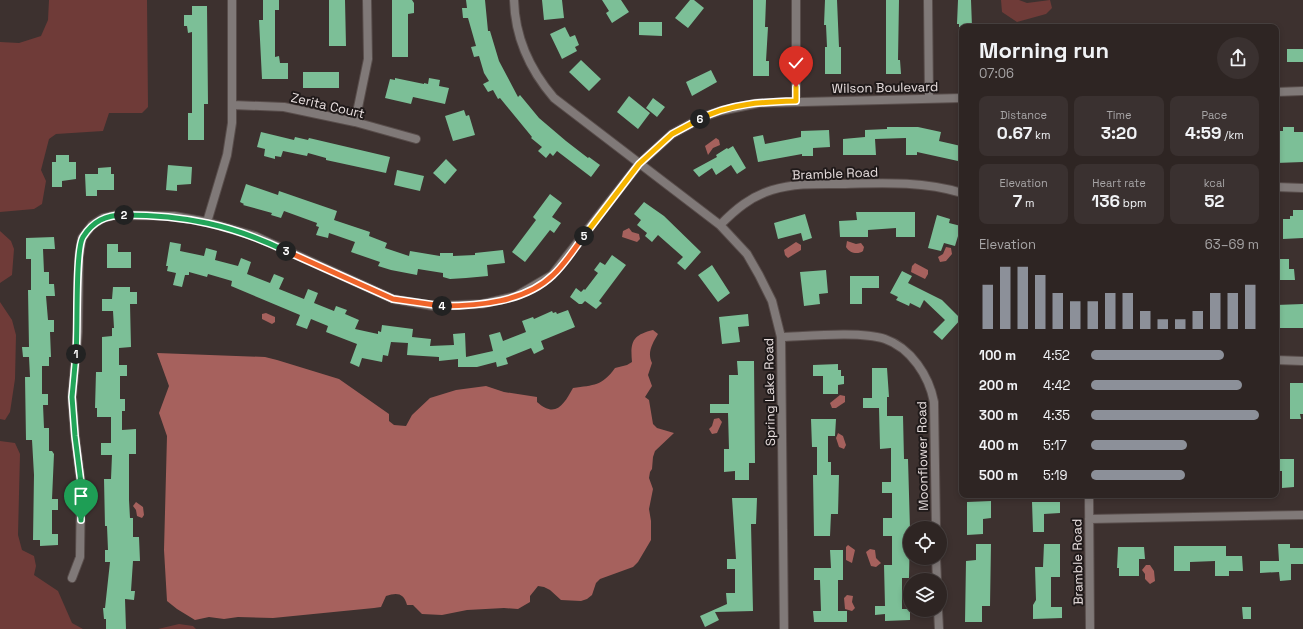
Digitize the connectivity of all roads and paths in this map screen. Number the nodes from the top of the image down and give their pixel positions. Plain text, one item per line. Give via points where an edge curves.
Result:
1 (232, 0) edge
2 (367, 0) edge
3 (514, 0) edge
4 (796, 0) edge
5 (928, 0) edge
6 (1303, 91) edge
7 (1279, 92) edge
8 (929, 98) junction
9 (959, 98) edge
10 (796, 101) junction
11 (234, 105) junction
12 (355, 122) junction
13 (416, 139) dead end
14 (639, 164) junction
15 (1279, 187) edge
16 (1303, 188) edge
17 (959, 192) edge
18 (207, 222) junction
19 (720, 225) junction
20 (781, 337) junction
21 (1279, 360) edge
22 (1303, 362) edge
23 (1088, 498) edge
24 (1303, 515) edge
25 (1089, 519) junction
26 (936, 521) edge
27 (72, 578) dead end
28 (938, 617) edge
29 (784, 629) edge
30 (939, 629) edge
31 (1090, 629) edge

1 - 11 street
2 - 12 street via 368,59
3 - 14 street, Spring Lake Road via 518,34 540,82 554,98
4 - 10 street
5 - 8 street
6 - 7 street
8 - 9 street, Wilson Boulevard
8 - 10 street, Wilson Boulevard
10 - 14 street, Wilson Boulevard via 737,106 703,117 672,134
11 - 12 street, Zerita Court via 284,107
11 - 18 street via 227,155
12 - 13 street, Zerita Court
14 - 18 street, Wilson Boulevard via 552,275 541,284 516,296 482,304 433,306 393,299 255,236
14 - 19 street, Spring Lake Road
15 - 16 street
17 - 19 street, Bramble Road via 944,187 908,183 790,186 756,196 740,205
18 - 27 street, Wilson Boulevard via 174,216 116,215 103,218 92,225 82,238 72,397 81,483 80,557
19 - 20 street, Spring Lake Road via 747,254 759,275 772,302
20 - 26 street, Moonflower Road via 876,337 893,343 923,372 934,402
20 - 29 street, Spring Lake Road
21 - 22 street
23 - 25 street, Bramble Road
24 - 25 street
25 - 31 street, Bramble Road
28 - 30 street

